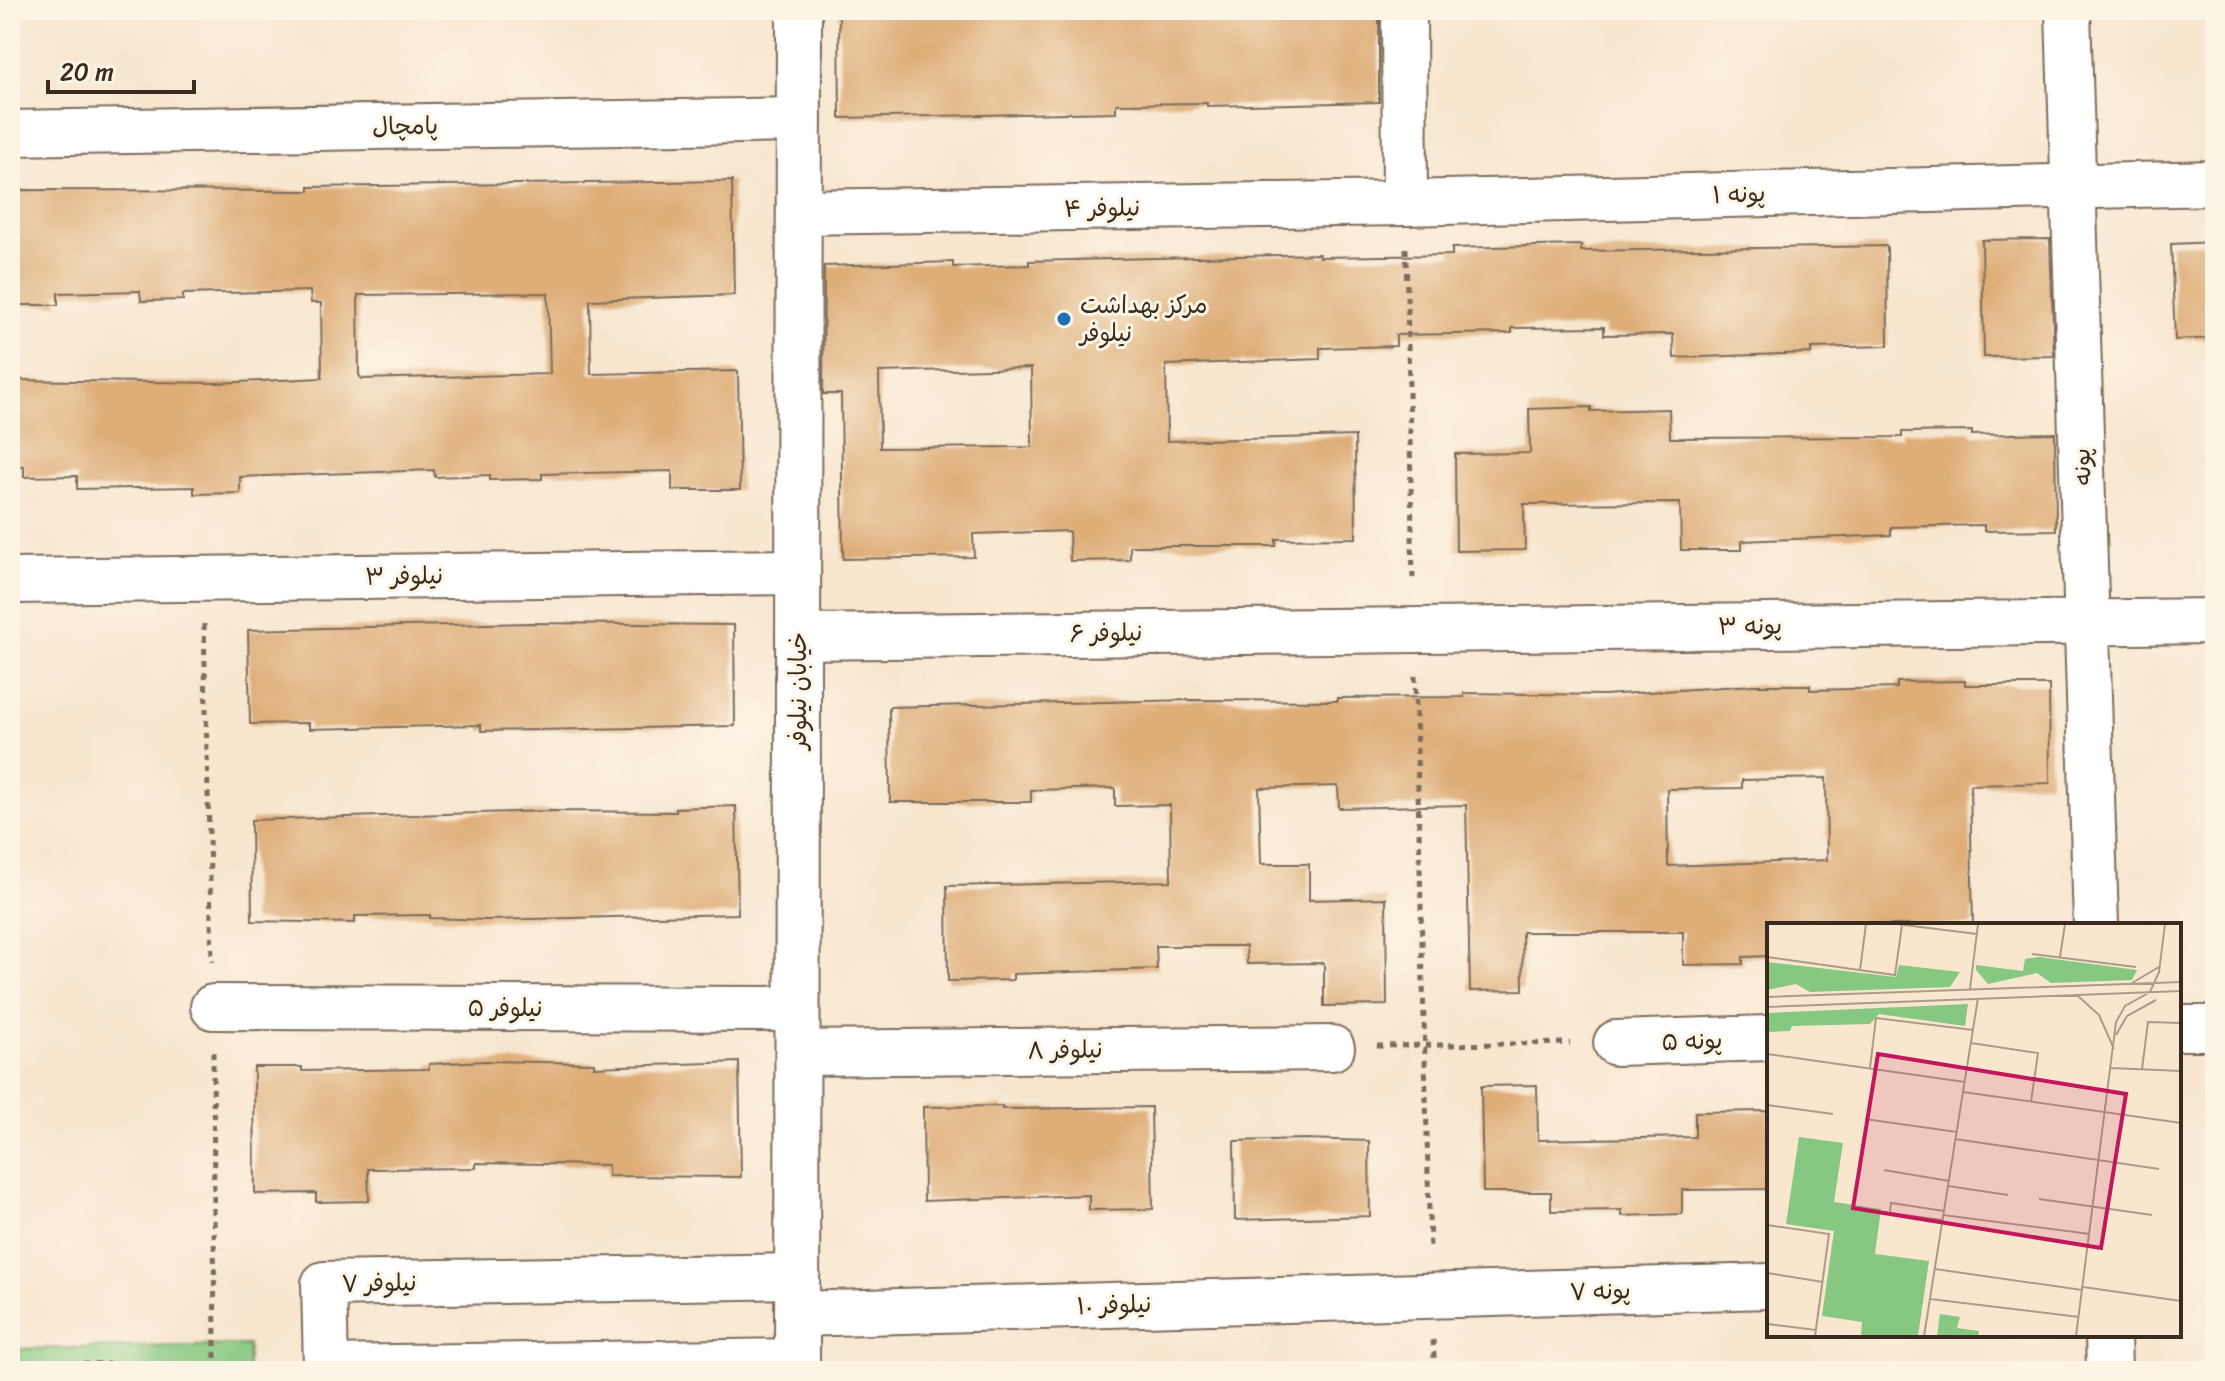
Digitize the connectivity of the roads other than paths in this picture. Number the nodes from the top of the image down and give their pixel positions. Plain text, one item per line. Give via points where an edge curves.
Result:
1 (799, 10) edge
2 (1404, 10) edge
3 (2068, 10) edge
4 (799, 120) junction
5 (10, 133) edge
6 (2215, 183) edge
7 (2073, 184) junction
8 (1405, 203) junction
9 (799, 212) junction
10 (798, 572) junction
11 (10, 581) edge
12 (2215, 621) edge
13 (2087, 622) junction
14 (1414, 630) joint
15 (798, 637) junction
16 (2096, 923) edge
17 (213, 1007) dead end
18 (797, 1009) junction
19 (2181, 1028) edge
20 (2215, 1028) edge
21 (1767, 1038) edge
22 (1616, 1043) road end
23 (1332, 1048) road end
24 (798, 1053) junction
25 (1767, 1286) edge
26 (797, 1295) junction
27 (1431, 1296) joint
28 (2108, 1337) edge
29 (797, 1366) edge
30 (2109, 1371) edge

1 - 4 street, خیابان نیلوفر
2 - 8 street
3 - 7 street, پونه
4 - 5 street, پامچال
4 - 9 street, خیابان نیلوفر
6 - 7 street, پونه ۱
7 - 8 street, پونه ۱
7 - 13 street, پونه
8 - 9 street, نیلوفر ۴
9 - 10 street, خیابان نیلوفر
10 - 11 street, نیلوفر ۳
10 - 15 street, خیابان نیلوفر
12 - 13 street, پونه ۳
13 - 14 street, پونه ۳
13 - 16 street, پونه
14 - 15 street, نیلوفر ۶
15 - 18 street, خیابان نیلوفر
17 - 18 street, نیلوفر ۵
18 - 24 street, خیابان نیلوفر
19 - 20 street
21 - 22 street, پونه ۵
23 - 24 street, نیلوفر ۸
24 - 26 street, خیابان نیلوفر
25 - 27 street, پونه ۷
26 - 27 street, نیلوفر ۱۰
26 - 29 street, خیابان نیلوفر
26 - 29 street, نیلوفر ۷ via 324,1284 326,1368
28 - 30 street

